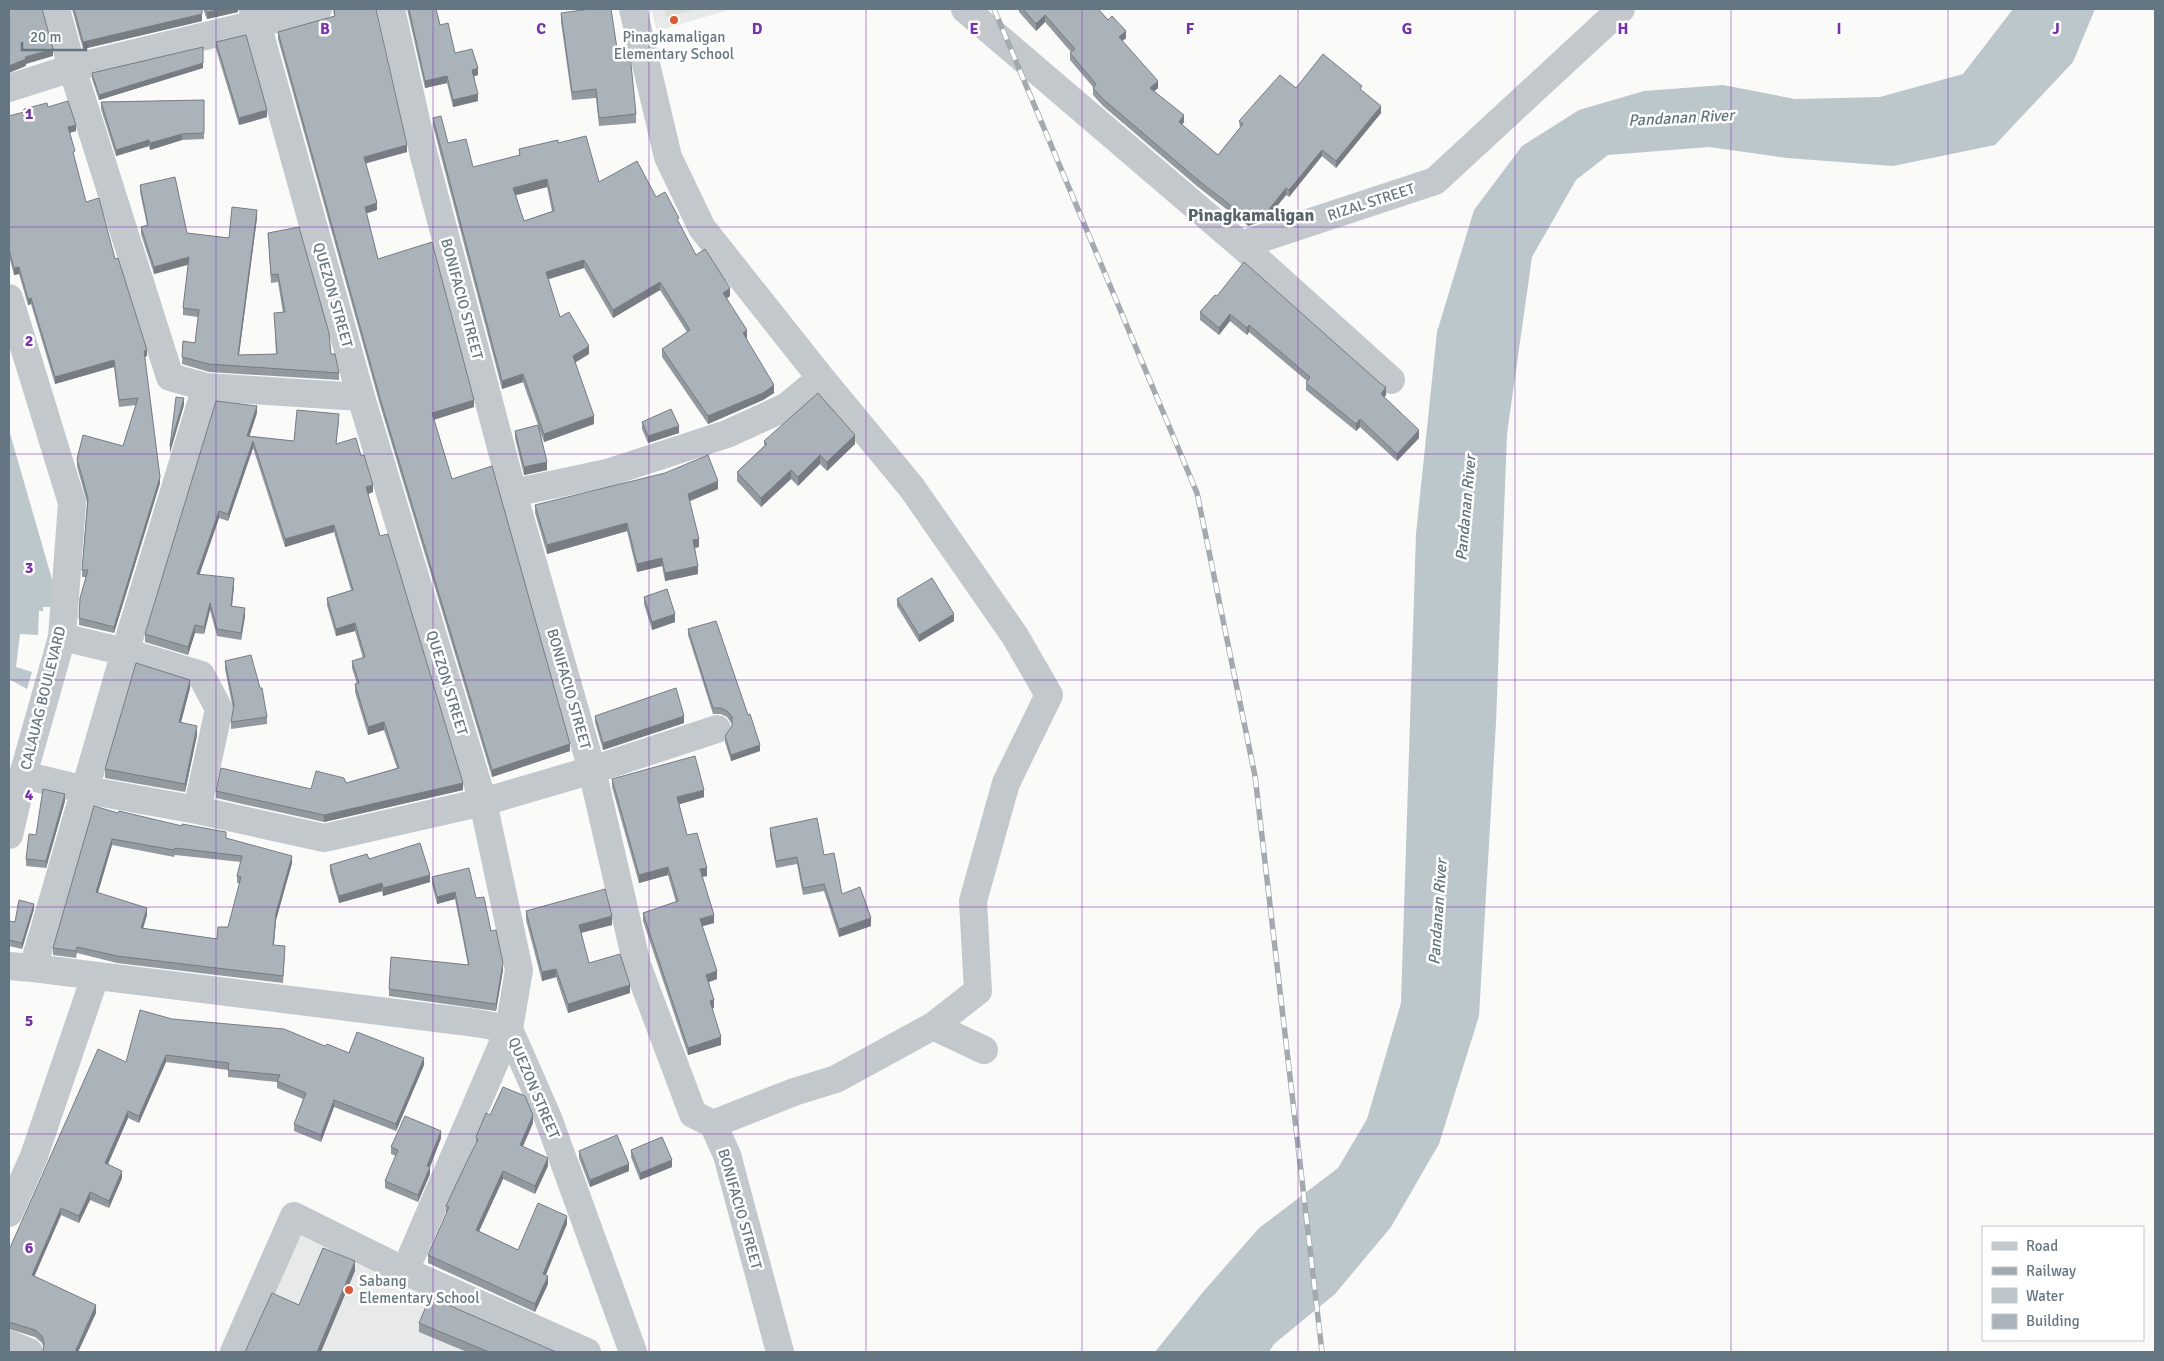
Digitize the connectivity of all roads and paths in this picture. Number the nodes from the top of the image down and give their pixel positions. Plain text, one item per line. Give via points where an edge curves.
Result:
1 (56, 9) edge
2 (318, 9) edge
3 (391, 9) edge
4 (634, 9) edge
5 (965, 9) edge
6 (1621, 9) edge
7 (255, 16) edge
8 (72, 68) junction
9 (9, 88) edge
10 (1241, 245) junction
11 (9, 298) edge
12 (821, 378) junction
13 (1391, 380) dead end
14 (206, 387) junction
15 (361, 397) junction
16 (513, 493) junction
17 (62, 637) junction
18 (125, 652) junction
19 (717, 730) dead end
20 (592, 770) junction
21 (23, 775) junction
22 (86, 790) junction
23 (483, 802) junction
24 (197, 810) junction
25 (9, 835) edge
26 (21, 967) edge
27 (95, 977) junction
28 (933, 1026) junction
29 (509, 1029) junction
30 (984, 1050) dead end
31 (713, 1124) junction
32 (9, 1214) edge
33 (405, 1271) junction
34 (9, 1344) edge
35 (29, 1352) edge
36 (234, 1352) edge
37 (587, 1352) edge
38 (632, 1352) edge
39 (780, 1352) edge

1 - 8 street
2 - 7 street
3 - 16 street, BONIFACIO STREET via 424,156
4 - 12 street via 668,157 702,228
5 - 10 street
6 - 10 street, RIZAL STREET via 1435,181
7 - 8 street
7 - 15 street, QUEZON STREET
8 - 9 street
8 - 14 street via 170,377
10 - 13 street
11 - 17 street, CALAUAG BOULEVARD via 72,504
12 - 16 street via 786,407 727,434 607,473
12 - 28 street via 912,488 1015,636 1049,694 1006,783 973,901 978,990
14 - 15 street
14 - 18 street
15 - 23 street, QUEZON STREET
16 - 20 street, BONIFACIO STREET
17 - 18 street
17 - 21 street, CALAUAG BOULEVARD
18 - 22 street
18 - 24 street via 201,675 219,709
19 - 20 street
20 - 23 street
20 - 31 street, BONIFACIO STREET via 637,965 693,1114
21 - 22 street
21 - 25 street, CALAUAG BOULEVARD
22 - 24 street
22 - 26 street
23 - 24 street via 324,838
23 - 29 street, QUEZON STREET via 519,970
26 - 27 street
27 - 29 street
27 - 32 street via 34,1156
28 - 30 street
28 - 31 street via 836,1079
29 - 33 street
29 - 38 street, QUEZON STREET via 548,1118
31 - 39 street, BONIFACIO STREET via 726,1155
33 - 36 street via 294,1216
33 - 37 street
34 - 35 street

